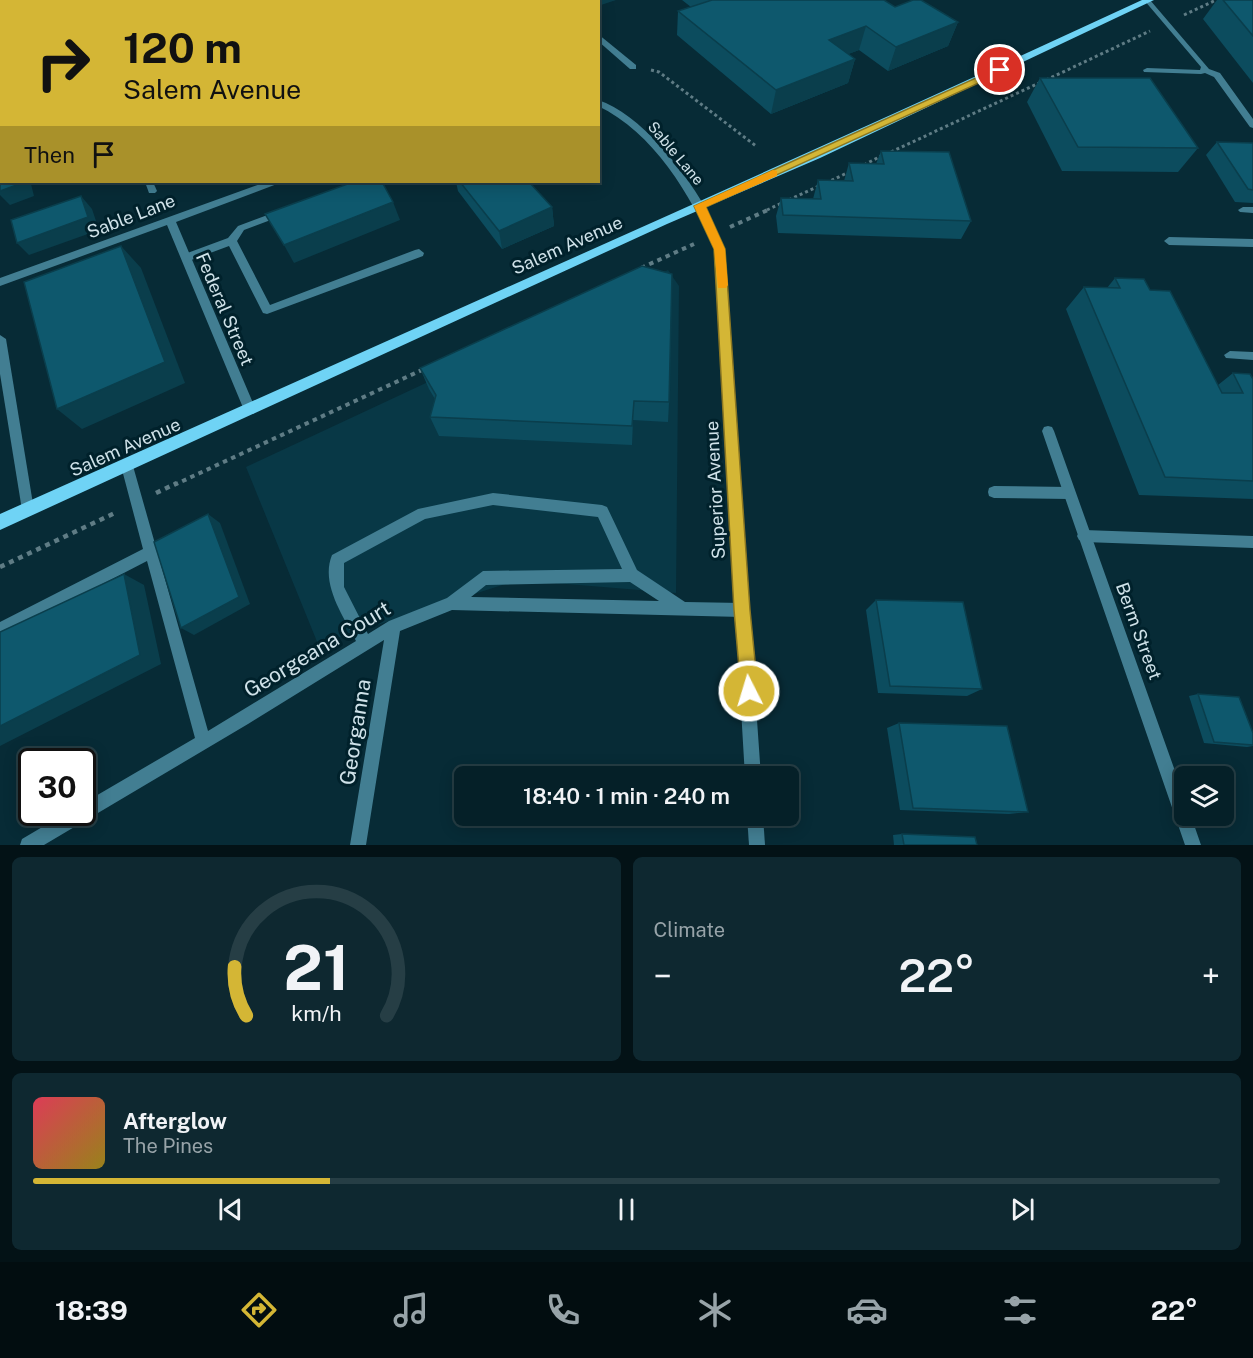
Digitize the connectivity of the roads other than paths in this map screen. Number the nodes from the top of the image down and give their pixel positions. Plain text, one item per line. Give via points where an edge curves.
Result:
1 (1142, 1) edge
2 (600, 38) edge
3 (633, 67) road end
4 (1147, 70) dead end
5 (1205, 70) junction
6 (600, 103) edge
7 (1253, 125) edge
8 (271, 183) edge
9 (699, 206) junction
10 (294, 209) edge
11 (170, 220) junction
12 (231, 241) junction
13 (1169, 241) dead end
14 (1253, 243) edge
15 (419, 252) dead end
16 (186, 258) junction
17 (0, 282) edge
18 (0, 339) edge
19 (1230, 355) dead end
20 (1253, 356) edge
21 (250, 410) junction
22 (1048, 431) dead end
23 (127, 466) junction
24 (994, 492) dead end
25 (1069, 493) junction
26 (28, 510) junction
27 (0, 522) edge
28 (1084, 536) junction
29 (1253, 542) edge
30 (151, 552) junction
31 (632, 574) junction
32 (452, 603) junction
33 (683, 609) junction
34 (742, 610) junction
35 (394, 626) junction
36 (0, 630) edge
37 (365, 644) junction
38 (204, 742) junction
39 (752, 766) edge
40 (96, 805) edge
41 (60, 826) edge
42 (756, 826) edge
43 (28, 845) edge
44 (358, 845) edge
45 (757, 845) edge
46 (1193, 845) edge

1 - 5 street via 1167,23
1 - 9 main road, Salem Avenue via 933,102
2 - 3 street
4 - 5 street
5 - 7 street via 1217,75
6 - 9 street, Sable Lane via 610,106 650,140
8 - 11 street, Sable Lane
9 - 21 main road, Salem Avenue
9 - 34 street, Superior Avenue via 719,249
10 - 12 street via 241,228
11 - 16 street, Federal Street
11 - 17 street, Sable Lane
12 - 15 street via 267,310
12 - 16 street
13 - 14 street
16 - 21 street, Federal Street
18 - 26 street
19 - 20 street
21 - 23 main road, Salem Avenue
22 - 25 street, Berm Street
23 - 26 main road, Salem Avenue
23 - 30 street
24 - 25 street
25 - 28 street, Berm Street
26 - 27 main road, Salem Avenue
28 - 29 street
28 - 46 street, Berm Street
30 - 36 street
30 - 38 street
31 - 32 street via 483,578
31 - 33 street
31 - 37 street via 602,511 493,499 423,513 337,560 337,588
32 - 33 street, Georgeana Court
32 - 35 street, Georgeana Court
33 - 34 street, Georgeana Court
34 - 39 street, Superior Avenue
35 - 37 street, Georgeana Court
35 - 44 street, Georganna
37 - 38 street, Georgeana Court
38 - 40 street, Georgeana Court
41 - 43 street, Georgeana Court
42 - 45 street

